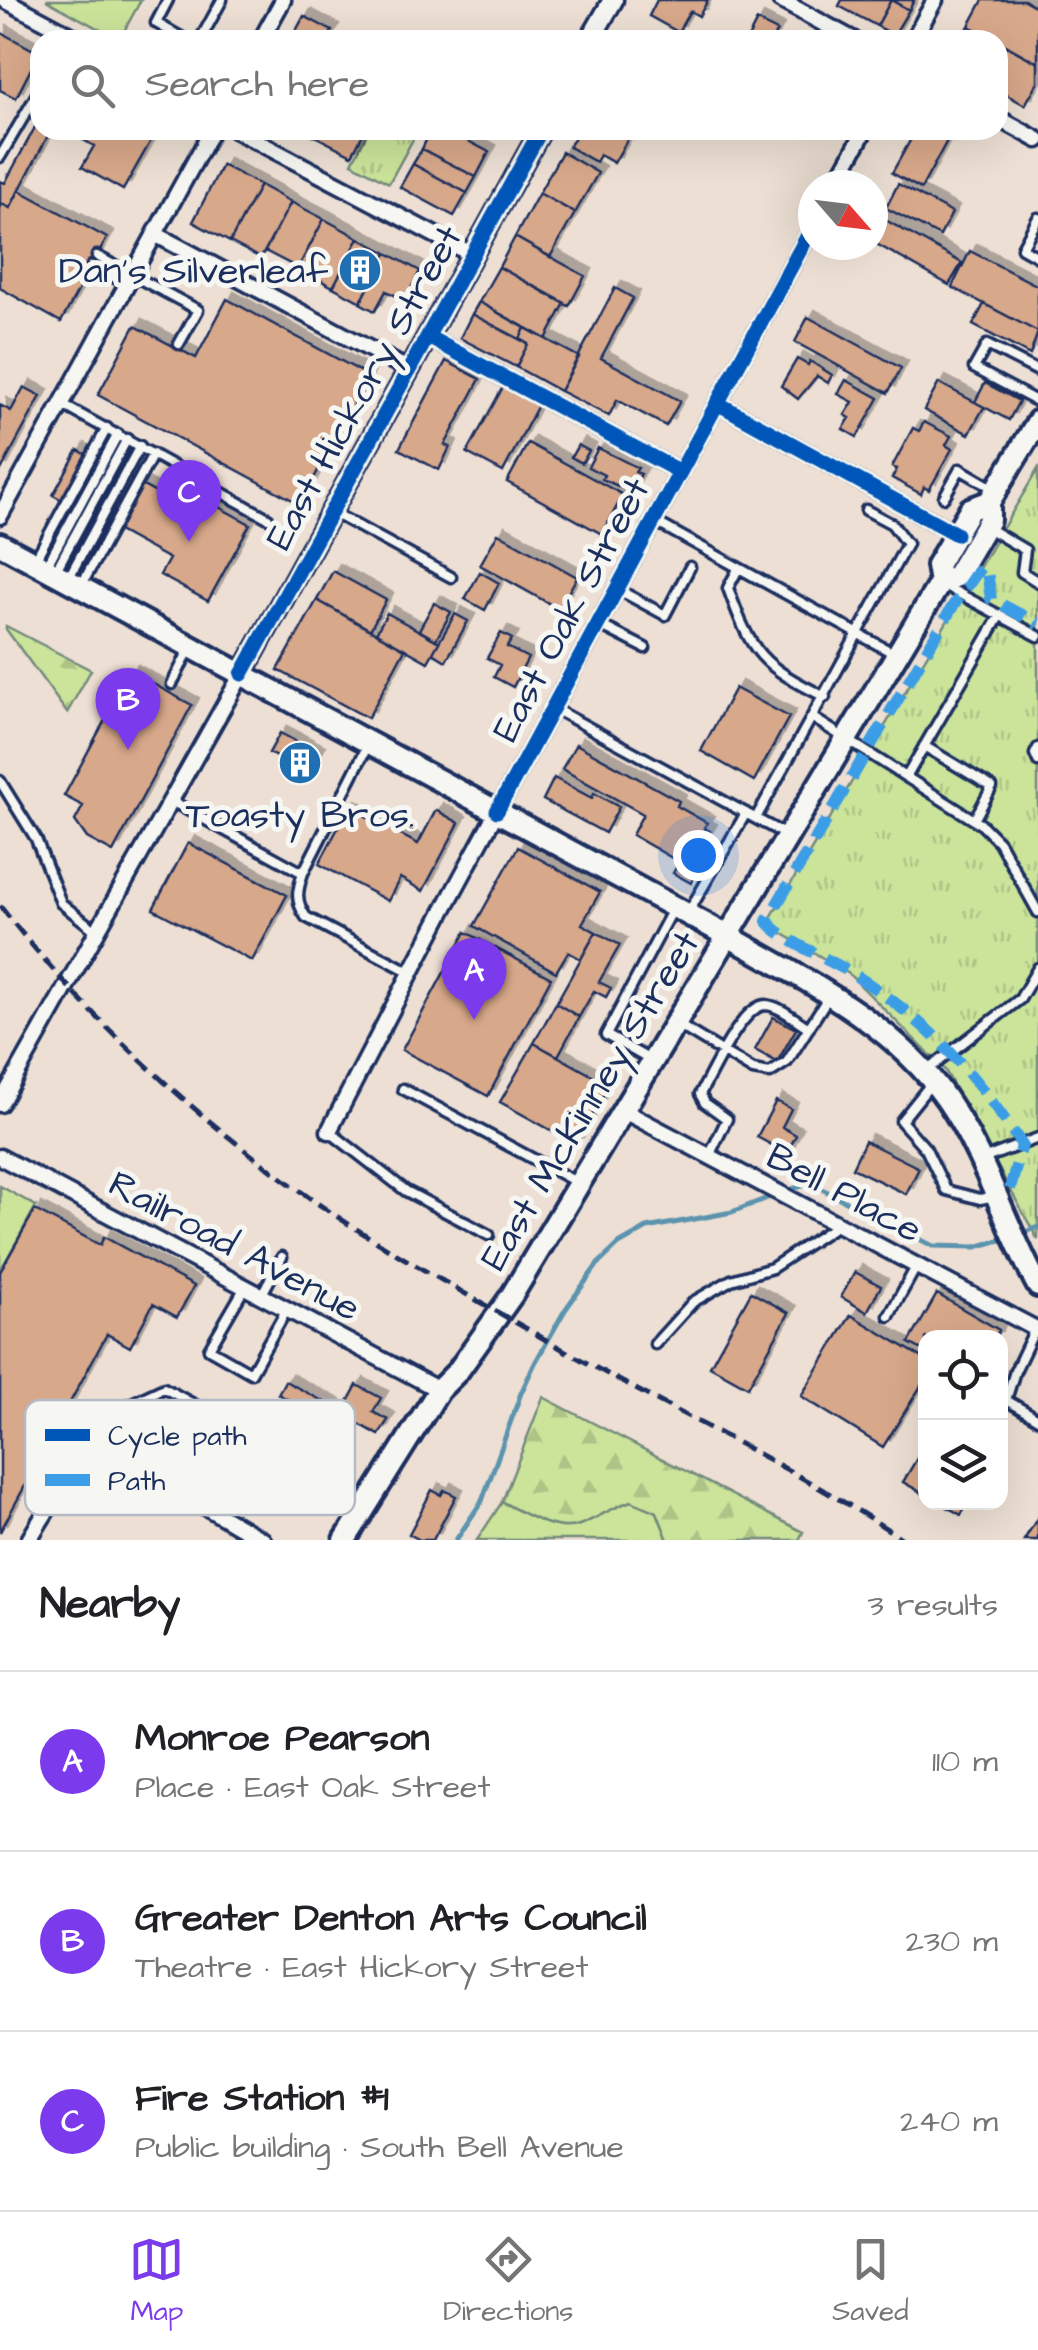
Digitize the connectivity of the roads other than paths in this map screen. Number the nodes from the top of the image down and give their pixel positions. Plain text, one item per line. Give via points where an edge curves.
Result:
1 (5, 0) edge
2 (168, 0) edge
3 (222, 0) edge
4 (283, 0) edge
5 (613, 0) edge
6 (780, 0) edge
7 (935, 0) edge
8 (59, 30) edge
9 (168, 30) edge
10 (206, 30) edge
11 (266, 30) edge
12 (596, 30) edge
13 (836, 30) edge
14 (918, 30) edge
15 (30, 106) edge
16 (1008, 122) edge
17 (1036, 134) edge
18 (206, 140) edge
19 (254, 140) edge
20 (536, 140) edge
21 (859, 140) edge
22 (0, 157) edge
23 (843, 170) edge
24 (1038, 218) edge
25 (154, 234) junction
26 (798, 254) edge
27 (473, 255) junction
28 (1038, 257) edge
29 (94, 261) dead end
30 (130, 279) junction
31 (428, 337) junction
32 (179, 344) dead end
33 (410, 370) junction
34 (1038, 371) edge
35 (1038, 402) edge
36 (718, 403) junction
37 (61, 404) junction
38 (1038, 421) edge
39 (107, 428) junction
40 (122, 436) junction
41 (140, 446) junction
42 (153, 454) junction
43 (680, 472) junction
44 (944, 496) dead end
45 (992, 496) junction
46 (866, 510) dead end
47 (332, 512) junction
48 (0, 516) edge
49 (268, 518) dead end
50 (654, 521) junction
51 (985, 527) junction
52 (956, 534) junction
53 (0, 544) edge
54 (1038, 544) edge
55 (1025, 550) junction
56 (690, 567) dead end
57 (738, 569) junction
58 (56, 574) junction
59 (450, 577) dead end
60 (1038, 582) edge
61 (940, 584) junction
62 (617, 589) junction
63 (1000, 615) junction
64 (598, 624) junction
65 (858, 635) junction
66 (1038, 636) edge
67 (191, 647) junction
68 (645, 648) dead end
69 (897, 655) junction
70 (242, 674) junction
71 (172, 684) dead end
72 (824, 698) junction
73 (552, 708) junction
74 (813, 718) junction
75 (848, 737) junction
76 (369, 742) junction
77 (924, 746) junction
78 (1038, 748) edge
79 (1038, 761) edge
80 (907, 776) junction
81 (0, 781) edge
82 (171, 801) junction
83 (497, 811) junction
84 (746, 813) junction
85 (756, 818) junction
86 (974, 820) junction
87 (788, 836) junction
88 (303, 873) junction
89 (681, 910) junction
90 (1038, 912) edge
91 (97, 932) junction
92 (728, 936) junction
93 (1038, 968) edge
94 (411, 972) junction
95 (830, 996) junction
96 (675, 1023) junction
97 (809, 1028) junction
98 (723, 1053) junction
99 (652, 1061) junction
100 (929, 1077) junction
101 (402, 1089) dead end
102 (0, 1104) edge
103 (622, 1110) junction
104 (329, 1130) joint
105 (1038, 1138) edge
106 (709, 1156) junction
107 (0, 1157) edge
108 (979, 1160) junction
109 (578, 1183) junction
110 (999, 1205) junction
111 (838, 1226) junction
112 (489, 1235) dead end
113 (1021, 1256) junction
114 (282, 1257) dead end
115 (916, 1267) junction
116 (1038, 1273) edge
117 (1038, 1286) edge
118 (245, 1287) junction
119 (261, 1296) junction
120 (287, 1309) junction
121 (889, 1316) dead end
122 (1037, 1329) edge
123 (655, 1344) dead end
124 (439, 1390) junction
125 (1008, 1394) edge
126 (139, 1400) edge
127 (186, 1400) edge
128 (1008, 1401) edge
129 (1038, 1419) edge
130 (46, 1515) edge
131 (218, 1515) edge
132 (29, 1540) edge
133 (263, 1540) edge
134 (345, 1540) edge

1 - 8 street
2 - 9 lane via 156,23
3 - 10 lane
4 - 11 street
5 - 12 street
6 - 13 street
7 - 14 street
15 - 22 lane
16 - 17 street
18 - 25 street
19 - 27 street
20 - 27 street, East Hickory Street
21 - 23 street
24 - 28 lane via 1022,248
25 - 30 street
25 - 33 street
26 - 36 street, East Oak Street
27 - 31 street, East Hickory Street
29 - 30 lane
30 - 32 lane via 198,310
30 - 37 street
31 - 33 street, East Hickory Street
31 - 43 street
33 - 47 street, East Hickory Street
34 - 35 lane via 987,344 974,368
36 - 43 street, East Oak Street
36 - 52 street
37 - 39 lane
37 - 48 street
38 - 45 main road, East McKinney Street
39 - 40 lane
39 - 58 lane
40 - 41 lane
40 - 58 lane
41 - 42 lane
41 - 58 lane
42 - 49 lane
42 - 58 lane
43 - 50 street, East Oak Street
44 - 45 lane via 960,469
45 - 51 main road, East McKinney Street
45 - 52 main road, East McKinney Street via 970,510
46 - 65 lane via 892,524 907,544
47 - 59 lane
47 - 70 street, East Hickory Street
50 - 57 lane
50 - 62 street, East Oak Street
51 - 55 lane
51 - 61 main road, East McKinney Street via 956,576
52 - 61 main road, East McKinney Street via 937,566
53 - 58 main road
54 - 55 lane
55 - 60 lane via 1022,572
56 - 62 lane via 665,615
57 - 65 lane
57 - 72 lane via 728,588 746,637 777,673
58 - 67 main road
61 - 63 lane
61 - 69 main road, East McKinney Street
62 - 64 street, East Oak Street
63 - 66 lane
63 - 77 lane
64 - 68 lane
64 - 73 street, East Oak Street
65 - 69 lane
65 - 72 lane
67 - 70 main road
67 - 71 lane
69 - 75 main road, East McKinney Street
70 - 76 main road
70 - 82 street, East Hickory Street
72 - 74 lane
73 - 83 street, East Oak Street
73 - 84 lane
74 - 75 lane
74 - 85 lane
75 - 80 lane
75 - 87 main road, East McKinney Street
76 - 83 main road
76 - 88 lane
77 - 80 lane
77 - 86 lane via 992,788
78 - 79 lane
80 - 86 lane
81 - 91 lane via 36,840 61,902
82 - 88 lane
82 - 91 street, East Hickory Street
83 - 89 main road
83 - 94 street, East Oak Street
84 - 85 lane
84 - 89 lane
85 - 87 lane
86 - 90 lane via 999,842
87 - 92 main road, East McKinney Street
88 - 94 lane via 297,892 306,916
89 - 92 main road
89 - 99 lane via 606,1035
91 - 102 street, East Hickory Street
92 - 95 main road
92 - 96 main road, East McKinney Street
93 - 100 lane via 1020,999
94 - 104 street, East Oak Street
95 - 97 lane
95 - 100 main road
96 - 98 lane
96 - 99 main road, East McKinney Street
97 - 98 lane via 770,1073
97 - 98 lane via 772,1006 753,1008
98 - 106 lane via 700,1094 727,1119
99 - 103 main road, East McKinney Street
100 - 108 main road
100 - 110 lane via 901,1121 926,1149 946,1190
101 - 109 lane
103 - 106 street, Bell Place
103 - 109 main road, East McKinney Street
104 - 112 lane via 406,1191
105 - 108 lane
106 - 111 street, Bell Place
107 - 118 street, Railroad Avenue
108 - 110 main road
109 - 124 main road, East McKinney Street via 501,1313
110 - 113 main road
111 - 115 street, Bell Place
111 - 123 lane via 772,1268 693,1302
113 - 116 main road
113 - 117 main road
114 - 119 lane
115 - 121 lane
115 - 122 street, Bell Place
118 - 119 street, Railroad Avenue
118 - 120 lane via 210,1349 251,1373
119 - 120 street, Railroad Avenue
120 - 124 street, Railroad Avenue
122 - 125 lane
124 - 134 main road, East McKinney Street
126 - 127 lane via 164,1388
128 - 129 lane
130 - 132 street
131 - 133 street

